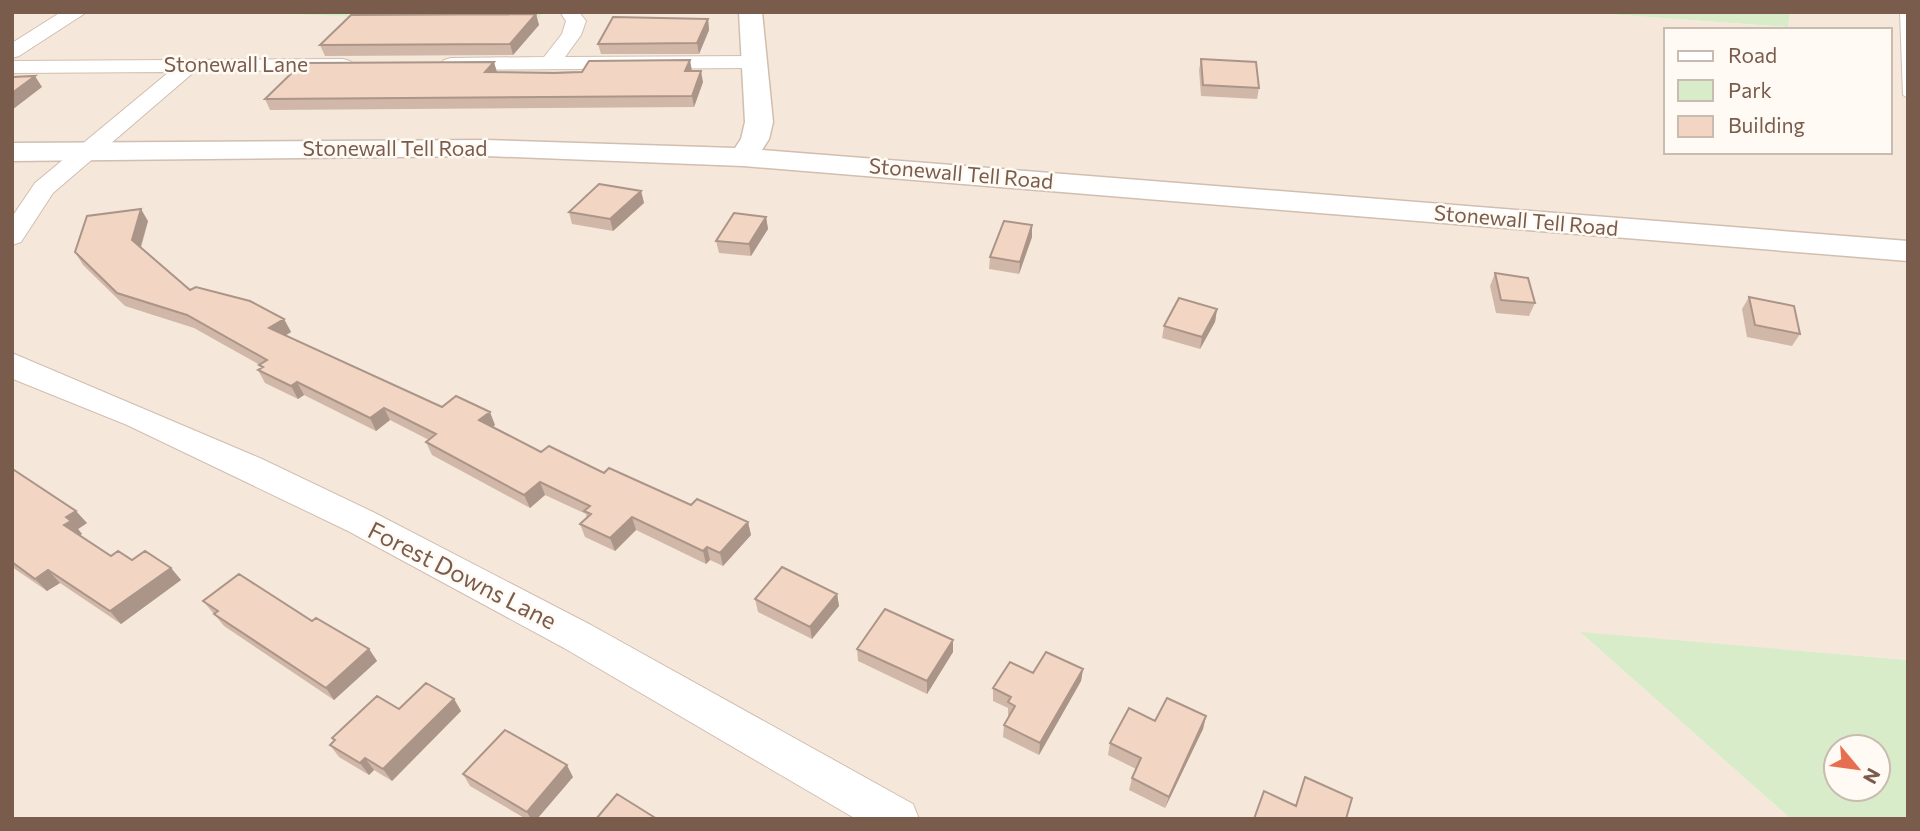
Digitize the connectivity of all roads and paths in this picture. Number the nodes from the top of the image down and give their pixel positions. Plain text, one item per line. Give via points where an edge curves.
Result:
1 (78, 12) edge
2 (569, 12) edge
3 (750, 12) edge
4 (1905, 12) edge
5 (12, 52) edge
6 (754, 62) junction
7 (550, 63) junction
8 (369, 64) edge
9 (425, 64) edge
10 (189, 66) junction
11 (12, 67) edge
12 (1908, 95) edge
13 (88, 151) junction
14 (12, 152) edge
15 (743, 157) junction
16 (12, 237) edge
17 (1908, 250) edge
18 (12, 363) edge
19 (897, 819) edge

1 - 5 street
2 - 7 street via 576,21 571,35
3 - 6 street
4 - 12 lane
6 - 7 street
6 - 15 street via 759,122
7 - 9 street
8 - 10 street, Stonewall Lane
10 - 11 street, Stonewall Lane
10 - 13 street
13 - 14 street, Stonewall Tell Road
13 - 15 street, Stonewall Tell Road via 486,148
13 - 16 street via 44,187
15 - 17 street, Stonewall Tell Road
18 - 19 street, Forest Downs Lane via 318,501 596,645

